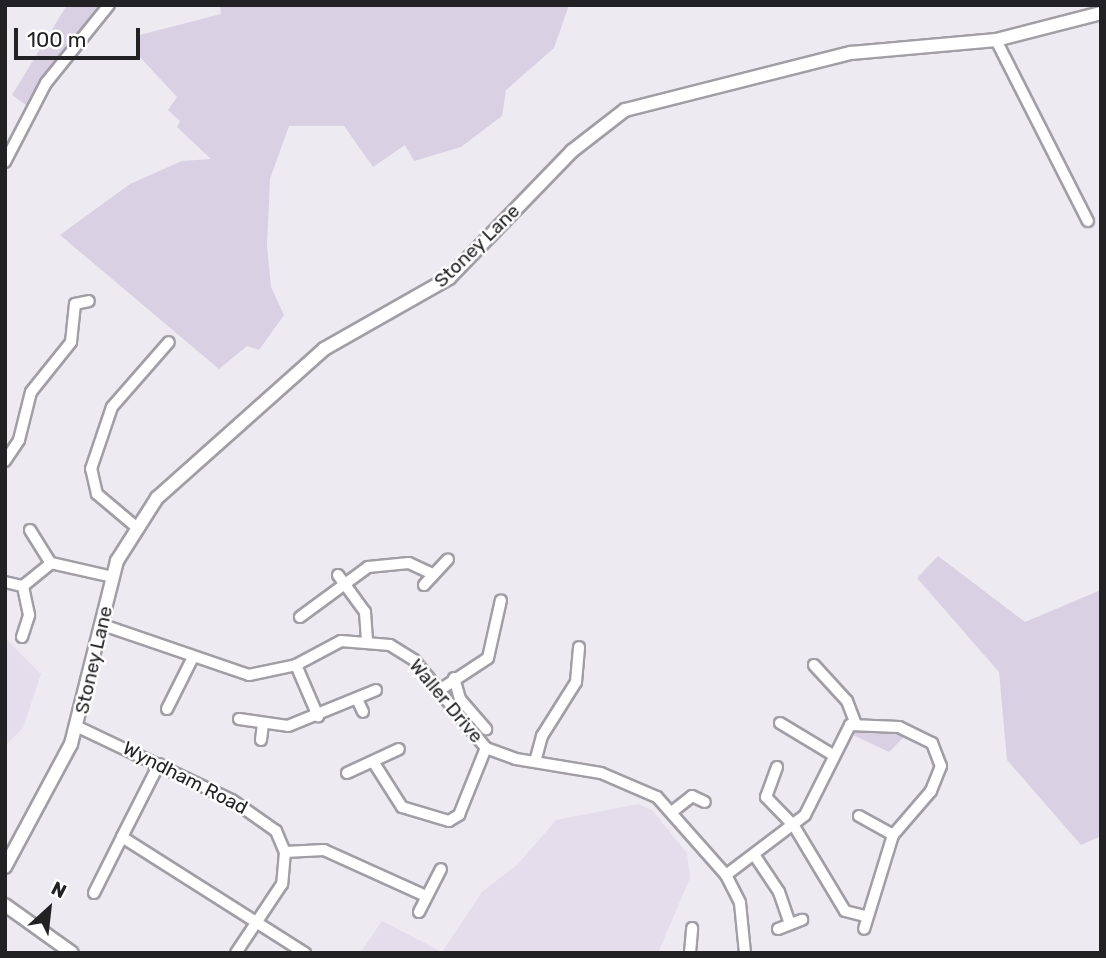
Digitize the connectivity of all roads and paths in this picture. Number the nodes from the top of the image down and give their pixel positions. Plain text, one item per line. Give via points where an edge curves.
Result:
1 (109, 5) edge
2 (1101, 13) edge
3 (996, 40) junction
4 (5, 162) edge
5 (1088, 221) dead end
6 (89, 301) dead end
7 (169, 342) dead end
8 (5, 461) edge
9 (135, 526) junction
10 (30, 530) dead end
11 (448, 559) dead end
12 (51, 563) junction
13 (433, 574) junction
14 (113, 578) junction
15 (341, 579) junction
16 (5, 582) edge
17 (424, 585) dead end
18 (23, 586) junction
19 (501, 600) dead end
20 (300, 617) dead end
21 (103, 625) junction
22 (22, 637) dead end
23 (367, 639) junction
24 (579, 647) dead end
25 (192, 659) junction
26 (814, 664) dead end
27 (296, 665) junction
28 (454, 678) junction
29 (376, 690) dead end
30 (438, 691) junction
31 (566, 698) junction
32 (357, 699) junction
33 (185, 705) dead end
34 (576, 706) dead end
35 (363, 712) dead end
36 (318, 716) junction
37 (239, 719) dead end
38 (855, 722) junction
39 (263, 723) junction
40 (780, 723) dead end
41 (78, 727) junction
42 (486, 729) dead end
43 (261, 740) dead end
44 (486, 748) junction
45 (398, 750) dead end
46 (833, 755) junction
47 (535, 762) junction
48 (374, 763) junction
49 (159, 764) junction
50 (777, 767) dead end
51 (347, 772) dead end
52 (705, 802) dead end
53 (673, 811) junction
54 (859, 816) dead end
55 (794, 826) junction
56 (893, 835) junction
57 (122, 838) junction
58 (285, 852) junction
59 (755, 856) junction
60 (5, 867) edge
61 (441, 869) dead end
62 (726, 875) junction
63 (93, 893) dead end
64 (426, 896) junction
65 (5, 905) edge
66 (419, 912) dead end
67 (865, 916) junction
68 (259, 920) junction
69 (803, 920) dead end
70 (790, 924) junction
71 (692, 928) dead end
72 (778, 929) dead end
73 (864, 929) dead end
74 (72, 953) edge
75 (236, 953) edge
76 (304, 953) edge
77 (690, 953) edge
78 (745, 953) edge

1 - 4 street via 46,83
2 - 3 street, Stoney Lane
3 - 5 street
3 - 9 street, Stoney Lane via 851,53 625,110 572,151 449,278 324,349 170,482
6 - 8 street via 75,304 71,342 31,392 19,440
7 - 9 street via 113,407 91,469 97,494
9 - 14 street, Stoney Lane
10 - 12 street
11 - 13 street
12 - 14 street
12 - 18 street
13 - 15 street via 409,562 385,562
13 - 17 street
14 - 21 street, Stoney Lane
15 - 20 street
15 - 23 street via 365,612
16 - 18 street
18 - 22 street via 29,615
19 - 28 street via 491,613 488,658
21 - 25 street, Waller Drive
21 - 41 street, Stoney Lane
23 - 27 street, Waller Drive via 334,644
23 - 30 street, Waller Drive via 402,652
24 - 31 street via 576,682
25 - 27 street, Waller Drive via 249,675
25 - 33 street via 170,704
26 - 38 street via 847,701
27 - 36 street
28 - 30 street
28 - 42 street via 460,699
29 - 32 street
30 - 44 street, Waller Drive
31 - 34 street
31 - 47 street via 542,736
32 - 35 street
32 - 36 street
36 - 39 street via 288,726
37 - 39 street
38 - 46 street
38 - 56 street via 900,727 932,743 940,755 936,783
39 - 43 street
40 - 46 street
41 - 49 street, Wyndham Road
41 - 60 street, Stoney Lane
44 - 47 street, Waller Drive
44 - 48 street via 459,815 449,821 402,807
45 - 48 street
46 - 55 street via 814,801
47 - 53 street, Waller Drive via 625,780
48 - 51 street
49 - 57 street
49 - 58 street, Wyndham Road via 257,814 276,831
50 - 55 street via 764,793
52 - 53 street via 692,796
53 - 62 street, Waller Drive
54 - 56 street
55 - 59 street
55 - 67 street via 845,911
56 - 67 street
57 - 63 street
57 - 68 street
58 - 64 street via 324,850
58 - 68 street via 282,884
59 - 62 street
59 - 70 street via 779,892
61 - 64 street
62 - 78 street, Waller Drive via 740,903
64 - 66 street
65 - 74 street
67 - 73 street
68 - 75 street
68 - 76 street
69 - 70 street
70 - 72 street
71 - 77 street

